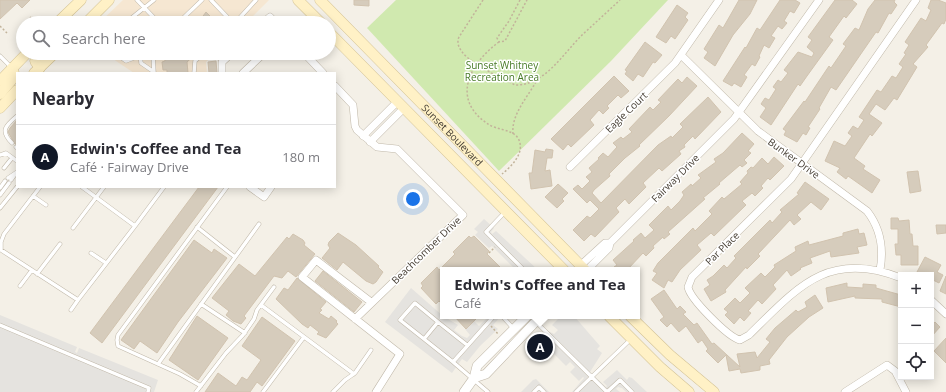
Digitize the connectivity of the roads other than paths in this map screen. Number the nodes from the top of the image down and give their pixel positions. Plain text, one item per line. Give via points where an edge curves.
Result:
1 (81, 0) edge
2 (109, 0) edge
3 (138, 0) edge
4 (154, 0) edge
5 (194, 0) edge
6 (202, 0) edge
7 (211, 0) edge
8 (256, 0) edge
9 (298, 0) edge
10 (320, 0) edge
11 (719, 0) edge
12 (819, 0) edge
13 (916, 0) edge
14 (198, 4) junction
15 (145, 8) junction
16 (64, 16) edge
17 (93, 16) edge
18 (136, 16) edge
19 (152, 16) edge
20 (185, 16) edge
21 (227, 16) edge
22 (241, 16) edge
23 (314, 16) edge
24 (336, 16) edge
25 (336, 16) edge
26 (336, 39) edge
27 (681, 55) junction
28 (0, 56) edge
29 (20, 60) edge
30 (36, 60) edge
31 (49, 60) edge
32 (141, 60) edge
33 (153, 60) edge
34 (196, 60) edge
35 (224, 60) edge
36 (257, 60) edge
37 (311, 60) edge
38 (12, 68) junction
39 (40, 71) edge
40 (153, 72) edge
41 (154, 72) edge
42 (194, 72) edge
43 (222, 72) edge
44 (244, 72) edge
45 (322, 72) edge
46 (0, 81) edge
47 (336, 87) edge
48 (16, 91) edge
49 (0, 94) edge
50 (400, 105) junction
51 (0, 108) edge
52 (739, 112) junction
53 (16, 117) edge
54 (363, 136) junction
55 (370, 142) junction
56 (12, 143) dead end
57 (0, 155) edge
58 (12, 158) junction
59 (16, 160) edge
60 (802, 164) junction
61 (570, 167) dead end
62 (4, 168) dead end
63 (16, 173) edge
64 (8, 180) junction
65 (0, 188) edge
66 (16, 188) edge
67 (39, 188) edge
68 (83, 188) edge
69 (103, 188) edge
70 (163, 188) edge
71 (226, 188) edge
72 (251, 188) edge
73 (270, 188) edge
74 (0, 195) edge
75 (33, 196) junction
76 (96, 198) junction
77 (46, 205) dead end
78 (0, 208) edge
79 (506, 211) junction
80 (260, 224) dead end
81 (135, 226) junction
82 (197, 227) junction
83 (72, 228) dead end
84 (0, 242) edge
85 (60, 244) dead end
86 (90, 253) dead end
87 (236, 257) junction
88 (106, 263) junction
89 (521, 267) edge
90 (561, 267) edge
91 (580, 267) edge
92 (584, 267) edge
93 (32, 270) junction
94 (880, 270) junction
95 (37, 274) junction
96 (898, 277) edge
97 (20, 286) dead end
98 (274, 287) dead end
99 (78, 300) junction
100 (371, 302) junction
101 (934, 303) edge
102 (201, 304) junction
103 (261, 305) junction
104 (71, 310) dead end
105 (946, 314) edge
106 (355, 319) junction
107 (491, 319) edge
108 (505, 319) edge
109 (524, 319) edge
110 (538, 319) edge
111 (612, 319) edge
112 (633, 319) edge
113 (438, 322) junction
114 (0, 325) edge
115 (514, 329) junction
116 (245, 333) junction
117 (304, 337) junction
118 (424, 339) junction
119 (631, 339) junction
120 (467, 345) junction
121 (371, 350) dead end
122 (453, 362) junction
123 (158, 364) junction
124 (354, 374) junction
125 (592, 377) junction
126 (474, 378) junction
127 (201, 386) junction
128 (148, 392) edge
129 (196, 392) edge
130 (263, 392) edge
131 (333, 392) edge
132 (376, 392) edge
133 (464, 392) edge
134 (488, 392) edge
135 (534, 392) edge
136 (544, 392) edge
137 (576, 392) edge
138 (607, 392) edge
139 (632, 392) edge
140 (689, 392) edge
141 (714, 392) edge
142 (845, 392) edge
143 (906, 392) edge

1 - 16 main road
2 - 17 main road
3 - 15 lane
4 - 15 lane
5 - 14 lane
6 - 14 lane
7 - 21 lane
8 - 22 lane
9 - 23 main road
10 - 24 main road, Sunset Boulevard
11 - 27 street, Eagle Court
12 - 52 street, Fairway Drive
13 - 60 street, Par Place
14 - 20 lane
15 - 18 lane
15 - 19 lane
25 - 91 main road, Sunset Boulevard
26 - 50 main road, Sunset Boulevard
27 - 52 street, Bunker Drive
27 - 61 street, Eagle Court via 670,69
28 - 38 lane
29 - 38 main road
30 - 39 main road
31 - 39 main road
32 - 40 lane
33 - 41 lane
34 - 42 lane
35 - 43 street
36 - 44 street
37 - 45 street
38 - 46 main road
38 - 49 main road via 14,79
47 - 54 street, Beachcomber Drive via 353,105 354,126
48 - 51 main road
50 - 54 street
50 - 55 street
50 - 79 main road, Sunset Boulevard
52 - 60 street, Bunker Drive via 758,131
52 - 92 street, Fairway Drive via 717,137 610,243 605,243
53 - 56 lane via 4,131
54 - 55 street, Beachcomber Drive
55 - 100 street, Beachcomber Drive via 382,148 397,149 462,215
57 - 58 lane via 6,154
58 - 59 lane
58 - 62 lane
60 - 94 street, Bunker Drive via 854,200 872,217 882,244
60 - 94 street, Par Place via 783,188 692,277 688,287 692,297 730,336 740,340 749,335 799,287 820,275 849,269
63 - 64 lane
64 - 65 lane
64 - 74 lane
66 - 78 lane
67 - 75 lane
68 - 76 lane
69 - 76 lane
70 - 81 lane
71 - 82 lane
72 - 73 street via 264,197
75 - 77 lane
75 - 84 lane
76 - 81 lane
76 - 83 lane
79 - 89 lane via 486,232
79 - 90 main road, Sunset Boulevard
80 - 87 lane
81 - 88 lane
82 - 87 lane
82 - 123 lane via 118,335 118,346
84 - 93 lane via 1,250
85 - 95 lane
86 - 88 lane
87 - 102 lane
88 - 99 lane
93 - 95 lane
93 - 97 lane
94 - 96 street, Par Place
95 - 99 lane
98 - 103 lane
99 - 104 lane
100 - 106 street, Beachcomber Drive
100 - 106 street via 316,260 303,279
101 - 105 street
102 - 116 lane
102 - 123 lane
103 - 116 lane
103 - 117 lane
106 - 132 street via 400,354
107 - 120 lane
108 - 115 lane
109 - 115 street
110 - 125 lane
110 - 126 street via 486,374
111 - 119 main road
112 - 141 main road
113 - 118 lane
113 - 118 lane via 415,303 400,320
113 - 120 lane
114 - 128 lane via 150,388
115 - 126 street via 477,366
116 - 127 lane
117 - 124 lane
117 - 130 lane
118 - 122 lane
119 - 125 lane
119 - 140 main road
120 - 122 lane
121 - 124 lane
122 - 126 lane
123 - 127 lane
124 - 131 lane
125 - 137 lane
125 - 138 lane
126 - 133 street
126 - 134 lane
127 - 129 lane
135 - 136 lane via 539,387
138 - 139 lane via 620,380
142 - 143 street via 887,365 895,371

